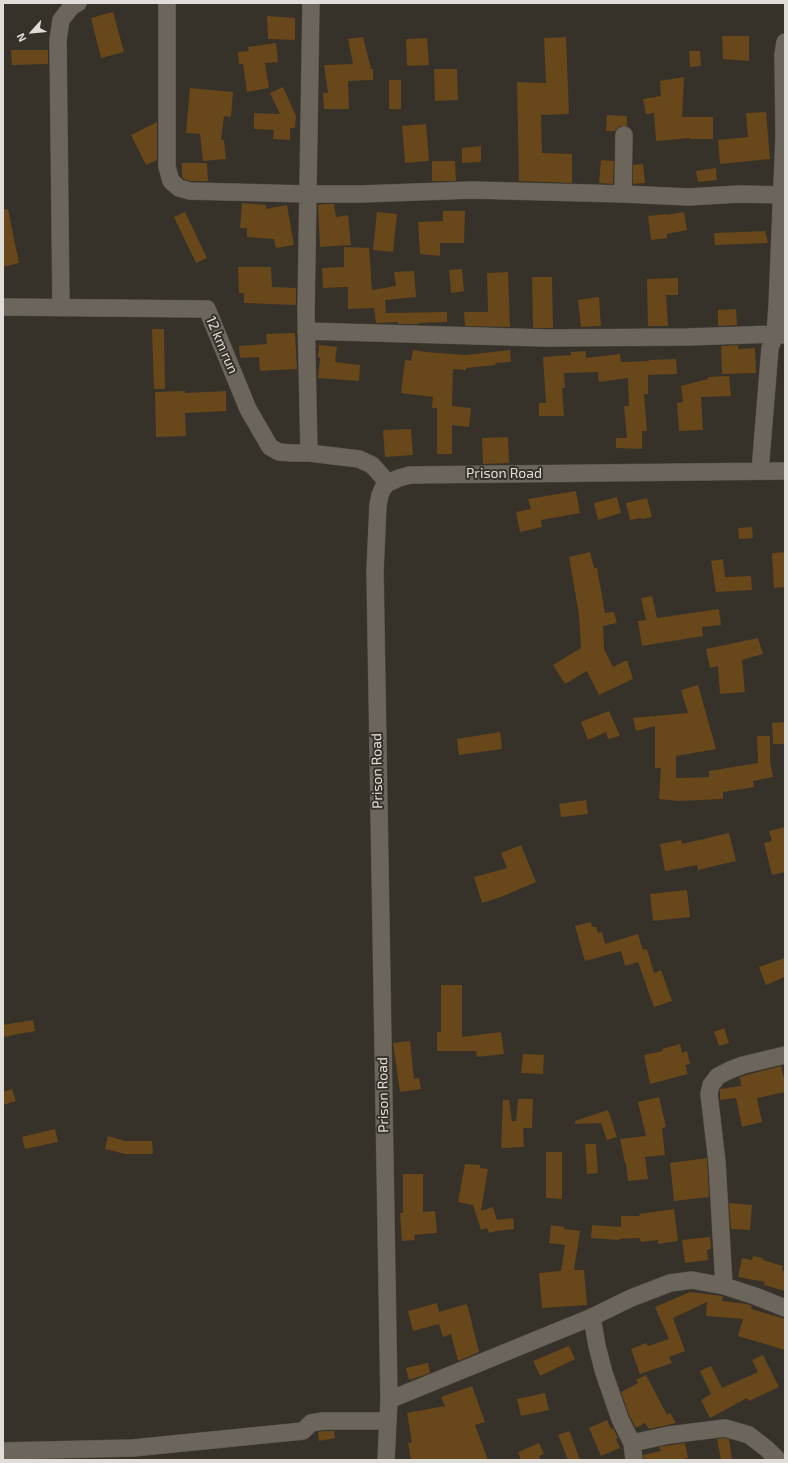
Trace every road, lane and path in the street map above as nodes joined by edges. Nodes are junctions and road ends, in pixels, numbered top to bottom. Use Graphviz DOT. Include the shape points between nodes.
graph roads {
  1 [pos="78,3"];
  2 [pos="167,3"];
  3 [pos="311,3"];
  4 [pos="785,42"];
  5 [pos="624,135"];
  6 [pos="308,194"];
  7 [pos="623,194"];
  8 [pos="783,195"];
  9 [pos="3,307"];
  10 [pos="61,308"];
  11 [pos="306,331"];
  12 [pos="780,335"];
  13 [pos="308,453"];
  14 [pos="760,471"];
  15 [pos="785,471"];
  16 [pos="388,483"];
  17 [pos="785,1055"];
  18 [pos="724,1286"];
  19 [pos="785,1308"];
  20 [pos="592,1317"];
  21 [pos="388,1400"];
  22 [pos="388,1421"];
  23 [pos="632,1443"];
  24 [pos="3,1451"];
  25 [pos="386,1460"];
  26 [pos="634,1460"];
  27 [pos="778,1460"];
  1 -- 10 [label="street" via="72,6 62,20 58,40"];
  2 -- 6 [label="street" via="167,167 171,181 179,188 190,191"];
  3 -- 6 [label="street"];
  4 -- 8 [label="street"];
  5 -- 7 [label="street"];
  6 -- 7 [label="street" via="472,190"];
  6 -- 11 [label="street"];
  7 -- 8 [label="street" via="689,197"];
  8 -- 12 [label="street"];
  9 -- 10 [label="street, 12 km run"];
  10 -- 13 [label="street, 12 km run" via="207,310 248,409 270,447 278,452"];
  11 -- 12 [label="street" via="546,338"];
  11 -- 13 [label="street"];
  12 -- 14 [label="street" via="770,348"];
  13 -- 16 [label="street, 12 km run" via="359,459 372,465"];
  14 -- 15 [label="street, Prison Road"];
  14 -- 16 [label="street, Prison Road" via="410,475"];
  16 -- 21 [label="street, Prison Road" via="383,488 378,505 375,571"];
  17 -- 18 [label="street" via="730,1070 718,1076 710,1085"];
  18 -- 19 [label="street"];
  18 -- 20 [label="street" via="692,1280 670,1283"];
  20 -- 21 [label="street"];
  20 -- 23 [label="street" via="604,1373 620,1419"];
  21 -- 22 [label="street, Prison Road"];
  22 -- 24 [label="street" via="311,1422 303,1431 133,1448"];
  22 -- 25 [label="street, Prison Road"];
  23 -- 26 [label="street"];
  23 -- 27 [label="street" via="669,1435 725,1428 749,1435"];
}
